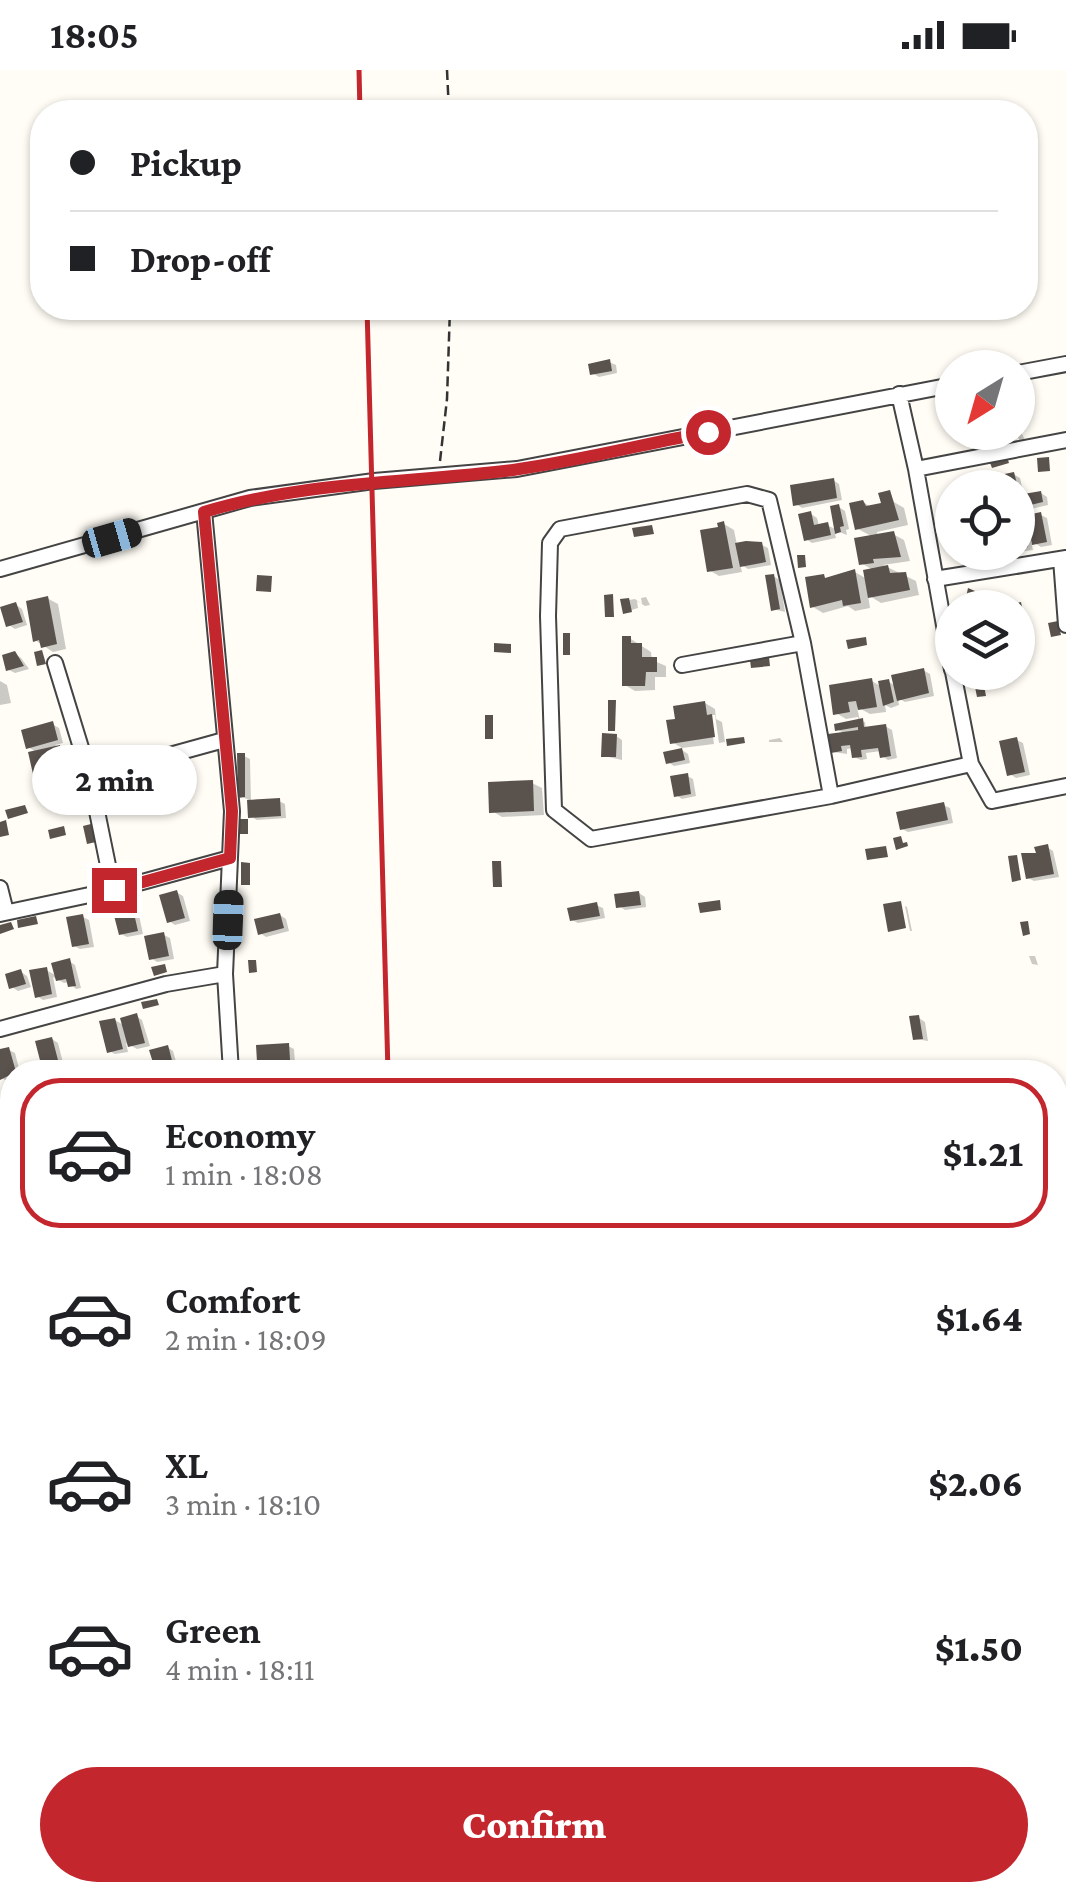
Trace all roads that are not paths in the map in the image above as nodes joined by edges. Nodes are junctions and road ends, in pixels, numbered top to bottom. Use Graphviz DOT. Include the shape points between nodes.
graph roads {
  1 [pos="1066,364"];
  2 [pos="1035,370"];
  3 [pos="935,387"];
  4 [pos="899,394"];
  5 [pos="1066,440"];
  6 [pos="916,470"];
  7 [pos="204,512"];
  8 [pos="1064,559"];
  9 [pos="0,569"];
  10 [pos="935,580"];
  11 [pos="937,590"];
  12 [pos="1066,625"];
  13 [pos="803,643"];
  14 [pos="55,664"];
  15 [pos="682,666"];
  16 [pos="957,690"];
  17 [pos="224,740"];
  18 [pos="971,764"];
  19 [pos="90,778"];
  20 [pos="1066,786"];
  21 [pos="831,796"];
  22 [pos="230,858"];
  23 [pos="0,888"];
  24 [pos="114,890"];
  25 [pos="3,913"];
  26 [pos="226,974"];
  27 [pos="0,1029"];
  28 [pos="231,1060"];
  1 -- 2 [label="street"];
  3 -- 4 [label="street"];
  4 -- 6 [label="street"];
  4 -- 7 [label="street" via="517,469 304,489"];
  5 -- 6 [label="street"];
  6 -- 10 [label="street"];
  7 -- 9 [label="street"];
  7 -- 17 [label="street"];
  8 -- 10 [label="street"];
  8 -- 12 [label="street"];
  10 -- 11 [label="street"];
  13 -- 15 [label="street"];
  13 -- 21 [label="street"];
  13 -- 21 [label="street" via="769,500 747,494 560,529 550,542 548,616 554,810 591,838"];
  14 -- 19 [label="street"];
  16 -- 18 [label="street"];
  17 -- 19 [label="street"];
  17 -- 22 [label="street"];
  18 -- 20 [label="street" via="992,801"];
  18 -- 21 [label="street"];
  19 -- 24 [label="street"];
  22 -- 24 [label="street"];
  22 -- 26 [label="street"];
  23 -- 25 [label="street"];
  24 -- 25 [label="street"];
  26 -- 27 [label="street"];
  26 -- 28 [label="street"];
}
